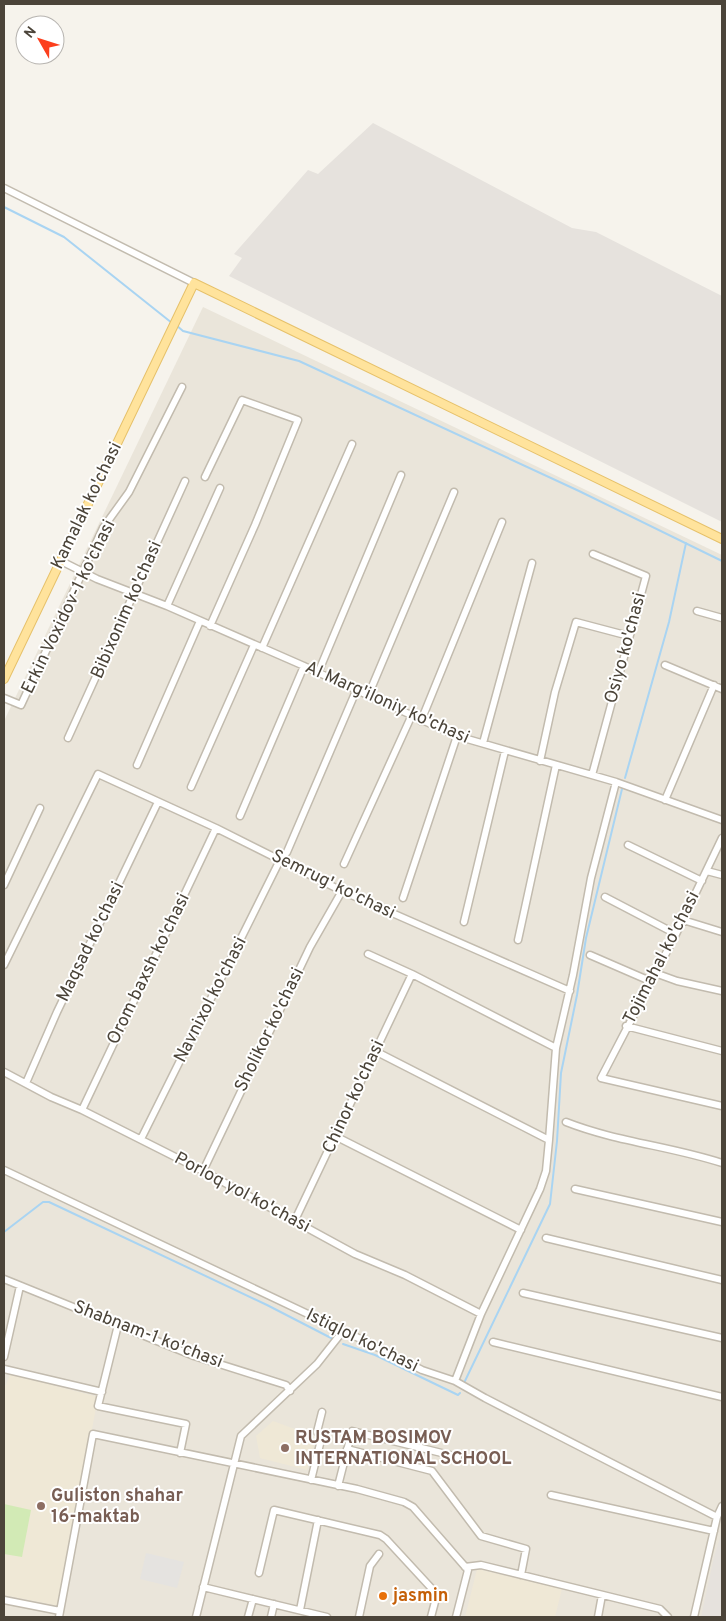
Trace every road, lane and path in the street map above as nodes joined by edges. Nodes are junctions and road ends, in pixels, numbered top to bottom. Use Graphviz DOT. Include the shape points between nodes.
graph roads {
  1 [pos="4,188"];
  2 [pos="194,283"];
  3 [pos="182,387"];
  4 [pos="352,444"];
  5 [pos="401,475"];
  6 [pos="205,477"];
  7 [pos="184,481"];
  8 [pos="220,488"];
  9 [pos="454,492"];
  10 [pos="502,522"];
  11 [pos="722,539"];
  12 [pos="593,554"];
  13 [pos="61,561"];
  14 [pos="532,563"];
  15 [pos="83,572"];
  16 [pos="135,595"];
  17 [pos="167,606"];
  18 [pos="697,611"];
  19 [pos="722,618"];
  20 [pos="200,621"];
  21 [pos="210,626"];
  22 [pos="629,636"];
  23 [pos="254,645"];
  24 [pos="262,648"];
  25 [pos="665,665"];
  26 [pos="304,666"];
  27 [pos="318,673"];
  28 [pos="4,679"];
  29 [pos="714,685"];
  30 [pos="722,689"];
  31 [pos="356,691"];
  32 [pos="368,696"];
  33 [pos="4,698"];
  34 [pos="411,717"];
  35 [pos="421,721"];
  36 [pos="457,736"];
  37 [pos="68,738"];
  38 [pos="483,744"];
  39 [pos="505,750"];
  40 [pos="540,761"];
  41 [pos="556,765"];
  42 [pos="137,766"];
  43 [pos="592,775"];
  44 [pos="616,782"];
  45 [pos="191,787"];
  46 [pos="665,800"];
  47 [pos="158,802"];
  48 [pos="40,808"];
  49 [pos="240,816"];
  50 [pos="722,820"];
  51 [pos="216,828"];
  52 [pos="722,838"];
  53 [pos="628,845"];
  54 [pos="280,860"];
  55 [pos="344,864"];
  56 [pos="706,871"];
  57 [pos="722,874"];
  58 [pos="702,881"];
  59 [pos="4,885"];
  60 [pos="342,891"];
  61 [pos="605,897"];
  62 [pos="403,898"];
  63 [pos="683,920"];
  64 [pos="464,922"];
  65 [pos="722,932"];
  66 [pos="676,934"];
  67 [pos="518,940"];
  68 [pos="368,954"];
  69 [pos="590,955"];
  70 [pos="4,965"];
  71 [pos="654,973"];
  72 [pos="412,974"];
  73 [pos="650,981"];
  74 [pos="570,991"];
  75 [pos="722,991"];
  76 [pos="626,1026"];
  77 [pos="556,1048"];
  78 [pos="722,1051"];
  79 [pos="375,1052"];
  80 [pos="4,1072"];
  81 [pos="26,1083"];
  82 [pos="722,1106"];
  83 [pos="82,1110"];
  84 [pos="566,1122"];
  85 [pos="335,1136"];
  86 [pos="141,1139"];
  87 [pos="549,1140"];
  88 [pos="722,1163"];
  89 [pos="4,1170"];
  90 [pos="203,1172"];
  91 [pos="574,1189"];
  92 [pos="295,1220"];
  93 [pos="722,1222"];
  94 [pos="521,1230"];
  95 [pos="546,1238"];
  96 [pos="4,1279"];
  97 [pos="722,1280"];
  98 [pos="20,1286"];
  99 [pos="522,1293"];
  100 [pos="480,1314"];
  101 [pos="118,1325"];
  102 [pos="343,1332"];
  103 [pos="722,1338"];
  104 [pos="493,1342"];
  105 [pos="4,1357"];
  106 [pos="4,1369"];
  107 [pos="455,1381"];
  108 [pos="290,1391"];
  109 [pos="102,1392"];
  110 [pos="722,1397"];
  111 [pos="322,1412"];
  112 [pos="347,1449"];
  113 [pos="180,1453"];
  114 [pos="458,1457"];
  115 [pos="234,1465"];
  116 [pos="311,1480"];
  117 [pos="338,1486"];
  118 [pos="551,1495"];
  119 [pos="722,1506"];
  120 [pos="717,1517"];
  121 [pos="318,1520"];
  122 [pos="714,1532"];
  123 [pos="379,1554"];
  124 [pos="465,1566"];
  125 [pos="259,1573"];
  126 [pos="521,1575"];
  127 [pos="203,1587"];
  128 [pos="602,1595"];
  129 [pos="253,1599"];
  130 [pos="4,1600"];
  131 [pos="274,1604"];
  132 [pos="300,1610"];
  133 [pos="60,1614"];
  134 [pos="662,1614"];
  135 [pos="196,1617"];
  136 [pos="248,1617"];
  137 [pos="271,1617"];
  138 [pos="327,1617"];
  139 [pos="359,1617"];
  140 [pos="432,1617"];
  141 [pos="456,1617"];
  142 [pos="598,1617"];
  143 [pos="668,1617"];
  144 [pos="694,1617"];
  1 -- 2 [label="street"];
  2 -- 11 [label="main road"];
  2 -- 13 [label="main road, Kamalak ko'chasi"];
  3 -- 15 [label="street, Erkin Voxidov-1 ko'chasi" via="129,492 103,528"];
  4 -- 24 [label="street"];
  5 -- 27 [label="street"];
  6 -- 21 [label="street" via="242,400 298,420"];
  7 -- 16 [label="street, Bibixonim ko'chasi"];
  8 -- 17 [label="street"];
  9 -- 32 [label="street"];
  10 -- 35 [label="street"];
  12 -- 22 [label="street, Osiyo ko'chasi" via="646,576"];
  13 -- 15 [label="street, Al Marg'iloniy ko'chasi"];
  13 -- 28 [label="main road, Kamalak ko'chasi"];
  14 -- 38 [label="street"];
  15 -- 16 [label="street, Al Marg'iloniy ko'chasi"];
  15 -- 33 [label="street, Erkin Voxidov-1 ko'chasi" via="21,705"];
  16 -- 17 [label="street, Al Marg'iloniy ko'chasi"];
  16 -- 37 [label="street, Bibixonim ko'chasi"];
  17 -- 20 [label="street, Al Marg'iloniy ko'chasi"];
  18 -- 19 [label="street"];
  20 -- 21 [label="street, Al Marg'iloniy ko'chasi"];
  20 -- 42 [label="street"];
  21 -- 23 [label="street, Al Marg'iloniy ko'chasi"];
  22 -- 40 [label="street" via="576,622 555,692"];
  22 -- 43 [label="street, Osiyo ko'chasi"];
  23 -- 24 [label="street, Al Marg'iloniy ko'chasi"];
  23 -- 45 [label="street"];
  24 -- 26 [label="street, Al Marg'iloniy ko'chasi"];
  25 -- 29 [label="street"];
  26 -- 27 [label="street, Al Marg'iloniy ko'chasi"];
  26 -- 49 [label="street"];
  27 -- 31 [label="street, Al Marg'iloniy ko'chasi"];
  29 -- 30 [label="street"];
  29 -- 46 [label="street"];
  31 -- 32 [label="street, Al Marg'iloniy ko'chasi"];
  31 -- 54 [label="street, Navnixol ko'chasi" via="321,777 287,852"];
  32 -- 34 [label="street, Al Marg'iloniy ko'chasi"];
  34 -- 35 [label="street, Al Marg'iloniy ko'chasi"];
  34 -- 55 [label="street"];
  35 -- 36 [label="street, Al Marg'iloniy ko'chasi"];
  36 -- 38 [label="street, Al Marg'iloniy ko'chasi"];
  36 -- 62 [label="street"];
  38 -- 39 [label="street, Al Marg'iloniy ko'chasi"];
  39 -- 40 [label="street, Al Marg'iloniy ko'chasi"];
  39 -- 64 [label="street"];
  40 -- 41 [label="street, Al Marg'iloniy ko'chasi"];
  41 -- 43 [label="street, Al Marg'iloniy ko'chasi"];
  41 -- 67 [label="street"];
  43 -- 44 [label="street, Al Marg'iloniy ko'chasi"];
  44 -- 46 [label="street, Al Marg'iloniy ko'chasi"];
  44 -- 74 [label="street" via="591,878"];
  46 -- 50 [label="street, Al Marg'iloniy ko'chasi"];
  47 -- 51 [label="street, Semrug' ko'chasi"];
  47 -- 70 [label="street, Semrug' ko'chasi" via="98,774"];
  47 -- 81 [label="street, Maqsad ko'chasi"];
  48 -- 59 [label="street"];
  51 -- 54 [label="street, Semrug' ko'chasi"];
  51 -- 83 [label="street, Orom baxsh ko'chasi"];
  52 -- 56 [label="street, Tojimahal ko'chasi"];
  53 -- 58 [label="street"];
  54 -- 60 [label="street, Semrug' ko'chasi"];
  54 -- 86 [label="street, Navnixol ko'chasi"];
  56 -- 57 [label="street"];
  56 -- 58 [label="street, Tojimahal ko'chasi"];
  58 -- 63 [label="street, Tojimahal ko'chasi"];
  60 -- 74 [label="street, Semrug' ko'chasi"];
  60 -- 90 [label="street, Sholikor ko'chasi" via="310,947"];
  61 -- 66 [label="street"];
  63 -- 65 [label="street"];
  63 -- 66 [label="street, Tojimahal ko'chasi"];
  66 -- 71 [label="street, Tojimahal ko'chasi"];
  68 -- 72 [label="street"];
  69 -- 73 [label="street"];
  71 -- 73 [label="street, Tojimahal ko'chasi"];
  71 -- 75 [label="street"];
  72 -- 77 [label="street"];
  72 -- 79 [label="street, Chinor ko'chasi"];
  73 -- 76 [label="street, Tojimahal ko'chasi"];
  74 -- 77 [label="street"];
  76 -- 78 [label="street"];
  76 -- 82 [label="street, Tojimahal ko'chasi" via="601,1078"];
  77 -- 87 [label="street"];
  79 -- 85 [label="street, Chinor ko'chasi"];
  79 -- 87 [label="street"];
  80 -- 81 [label="street, Porloq yol ko'chasi"];
  81 -- 83 [label="street, Porloq yol ko'chasi"];
  83 -- 86 [label="street, Porloq yol ko'chasi"];
  84 -- 88 [label="street" via="611,1138 689,1152"];
  85 -- 92 [label="street, Chinor ko'chasi"];
  85 -- 94 [label="street"];
  86 -- 90 [label="street, Porloq yol ko'chasi"];
  87 -- 94 [label="street" via="546,1170"];
  89 -- 102 [label="street, Istiqlol ko'chasi"];
  90 -- 92 [label="street, Porloq yol ko'chasi"];
  91 -- 93 [label="street"];
  92 -- 100 [label="street, Porloq yol ko'chasi" via="355,1254 406,1275"];
  94 -- 100 [label="street"];
  95 -- 97 [label="street"];
  96 -- 98 [label="street, Shabnam-1 ko'chasi"];
  98 -- 101 [label="street, Shabnam-1 ko'chasi"];
  98 -- 105 [label="street"];
  99 -- 103 [label="street"];
  100 -- 107 [label="street"];
  101 -- 108 [label="street, Shabnam-1 ko'chasi" via="194,1356 286,1384"];
  101 -- 109 [label="street"];
  102 -- 107 [label="street, Istiqlol ko'chasi" via="422,1370"];
  102 -- 108 [label="street"];
  104 -- 110 [label="street"];
  106 -- 109 [label="street"];
  107 -- 120 [label="street, Istiqlol ko'chasi"];
  108 -- 115 [label="street" via="241,1436"];
  109 -- 113 [label="street" via="98,1406 186,1424"];
  111 -- 116 [label="street" via="317,1432 322,1436"];
  112 -- 114 [label="street" via="352,1431"];
  112 -- 117 [label="street"];
  112 -- 126 [label="street" via="432,1471 481,1536 526,1549"];
  113 -- 115 [label="street"];
  113 -- 133 [label="street" via="93,1434"];
  115 -- 116 [label="street"];
  115 -- 127 [label="street"];
  116 -- 117 [label="street"];
  117 -- 124 [label="street" via="409,1504"];
  118 -- 122 [label="street"];
  119 -- 120 [label="street"];
  120 -- 122 [label="street"];
  121 -- 125 [label="street" via="274,1510"];
  121 -- 132 [label="street"];
  121 -- 140 [label="street" via="386,1538 434,1591 436,1598"];
  122 -- 144 [label="street"];
  123 -- 139 [label="street" via="370,1566"];
  124 -- 126 [label="street" via="481,1565"];
  124 -- 141 [label="street" via="468,1570"];
  126 -- 128 [label="street"];
  127 -- 129 [label="street"];
  127 -- 135 [label="street"];
  128 -- 134 [label="street" via="660,1609"];
  128 -- 142 [label="street"];
  129 -- 131 [label="street"];
  129 -- 136 [label="street"];
  130 -- 133 [label="street"];
  131 -- 132 [label="street"];
  131 -- 137 [label="street"];
  132 -- 138 [label="street"];
  134 -- 143 [label="street"];
}
